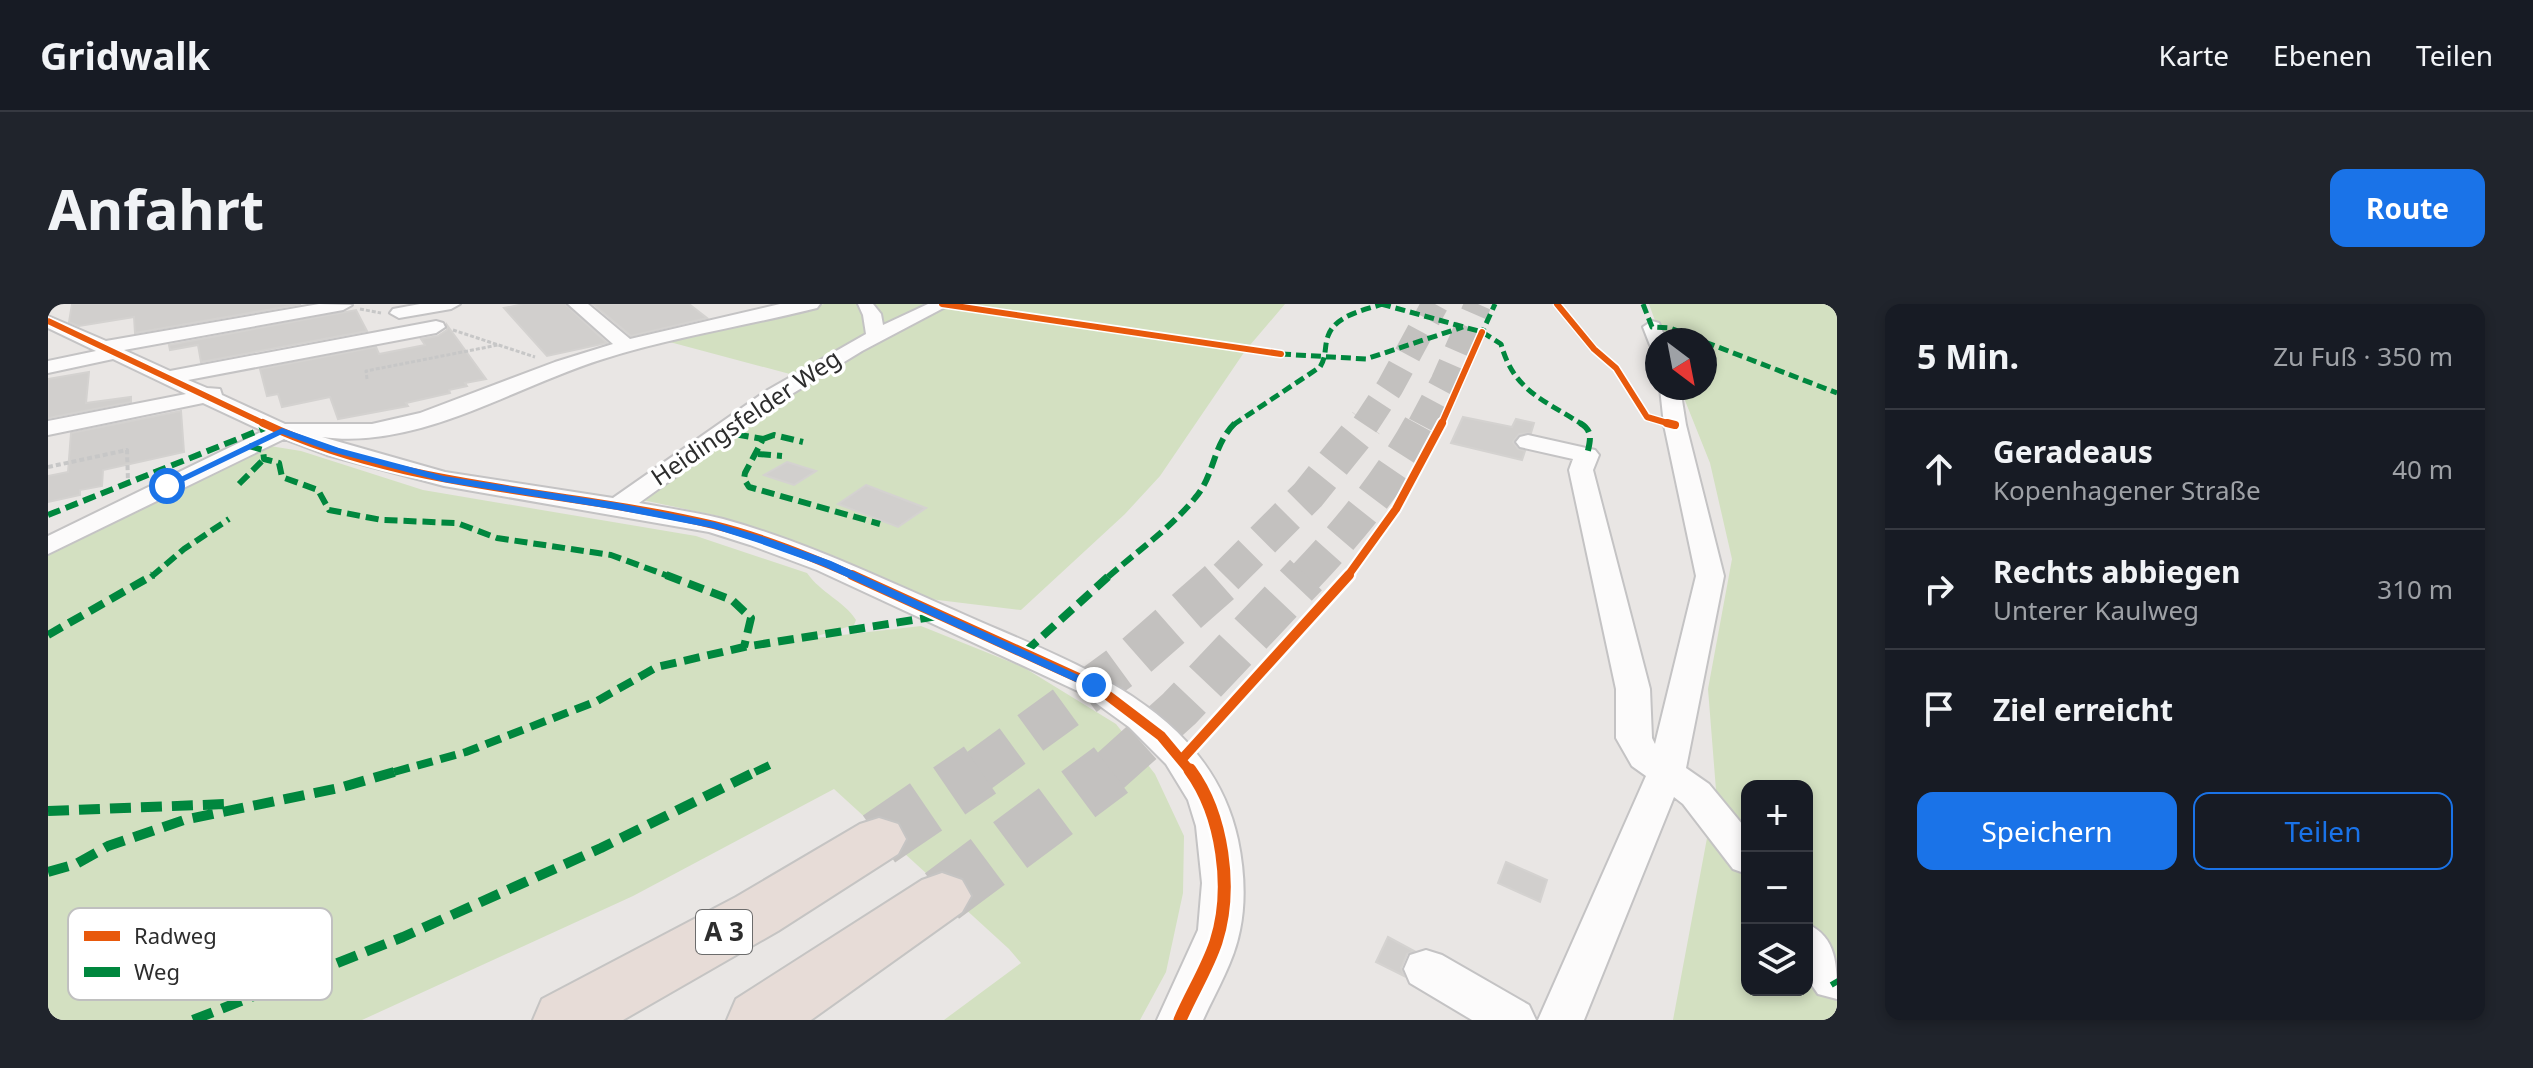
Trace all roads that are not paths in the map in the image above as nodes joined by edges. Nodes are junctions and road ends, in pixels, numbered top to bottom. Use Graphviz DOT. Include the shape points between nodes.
graph roads {
  1 [pos="210,304"];
  2 [pos="451,304"];
  3 [pos="577,304"];
  4 [pos="712,304"];
  5 [pos="811,304"];
  6 [pos="942,304"];
  7 [pos="343,305"];
  8 [pos="865,306"];
  9 [pos="388,315"];
  10 [pos="732,318"];
  11 [pos="48,321"];
  12 [pos="436,327"];
  13 [pos="214,328"];
  14 [pos="313,330"];
  15 [pos="70,332"];
  16 [pos="875,334"];
  17 [pos="48,337"];
  18 [pos="627,346"];
  19 [pos="111,350"];
  20 [pos="48,367"];
  21 [pos="167,379"];
  22 [pos="204,396"];
  23 [pos="1672,400"];
  24 [pos="48,428"];
  25 [pos="282,431"];
  26 [pos="1528,442"];
  27 [pos="618,507"];
  28 [pos="48,546"];
  29 [pos="1667,771"];
  30 [pos="879,839"];
  31 [pos="1742,852"];
  32 [pos="942,896"];
  33 [pos="1813,950"];
  34 [pos="1426,969"];
  35 [pos="1834,980"];
  36 [pos="565,1020"];
  37 [pos="759,1020"];
  38 [pos="1180,1020"];
  39 [pos="1513,1020"];
  40 [pos="1561,1020"];
  1 -- 13 [label="street"];
  2 -- 9 [label="street"];
  3 -- 18 [label="street"];
  4 -- 10 [label="street"];
  5 -- 10 [label="street"];
  6 -- 16 [label="street, Heidingsfelder Weg"];
  7 -- 14 [label="street"];
  8 -- 16 [label="street"];
  10 -- 18 [label="street"];
  11 -- 15 [label="street"];
  12 -- 14 [label="street"];
  13 -- 14 [label="street"];
  13 -- 19 [label="street"];
  14 -- 21 [label="street"];
  15 -- 17 [label="street"];
  15 -- 19 [label="street"];
  16 -- 27 [label="street, Heidingsfelder Weg" via="717,431"];
  18 -- 25 [label="street" via="397,426 353,433 300,426"];
  19 -- 20 [label="street"];
  19 -- 21 [label="street"];
  21 -- 22 [label="street"];
  21 -- 22 [label="street" via="216,375 232,382"];
  22 -- 24 [label="street"];
  22 -- 25 [label="street"];
  23 -- 29 [label="street" via="1710,576"];
  25 -- 27 [label="street" via="444,479"];
  25 -- 28 [label="street"];
  26 -- 29 [label="street" via="1587,455 1581,470 1633,689 1634,738 1645,757"];
  27 -- 38 [label="street" via="714,525 827,564 1073,674 1163,736 1194,771 1205,796 1223,876 1219,930"];
  29 -- 31 [label="street" via="1696,794"];
  29 -- 40 [label="street"];
  30 -- 36 [label="highway, A 3" via="757,914"];
  32 -- 37 [label="highway"];
  33 -- 35 [label="street"];
  34 -- 39 [label="street"];
}
